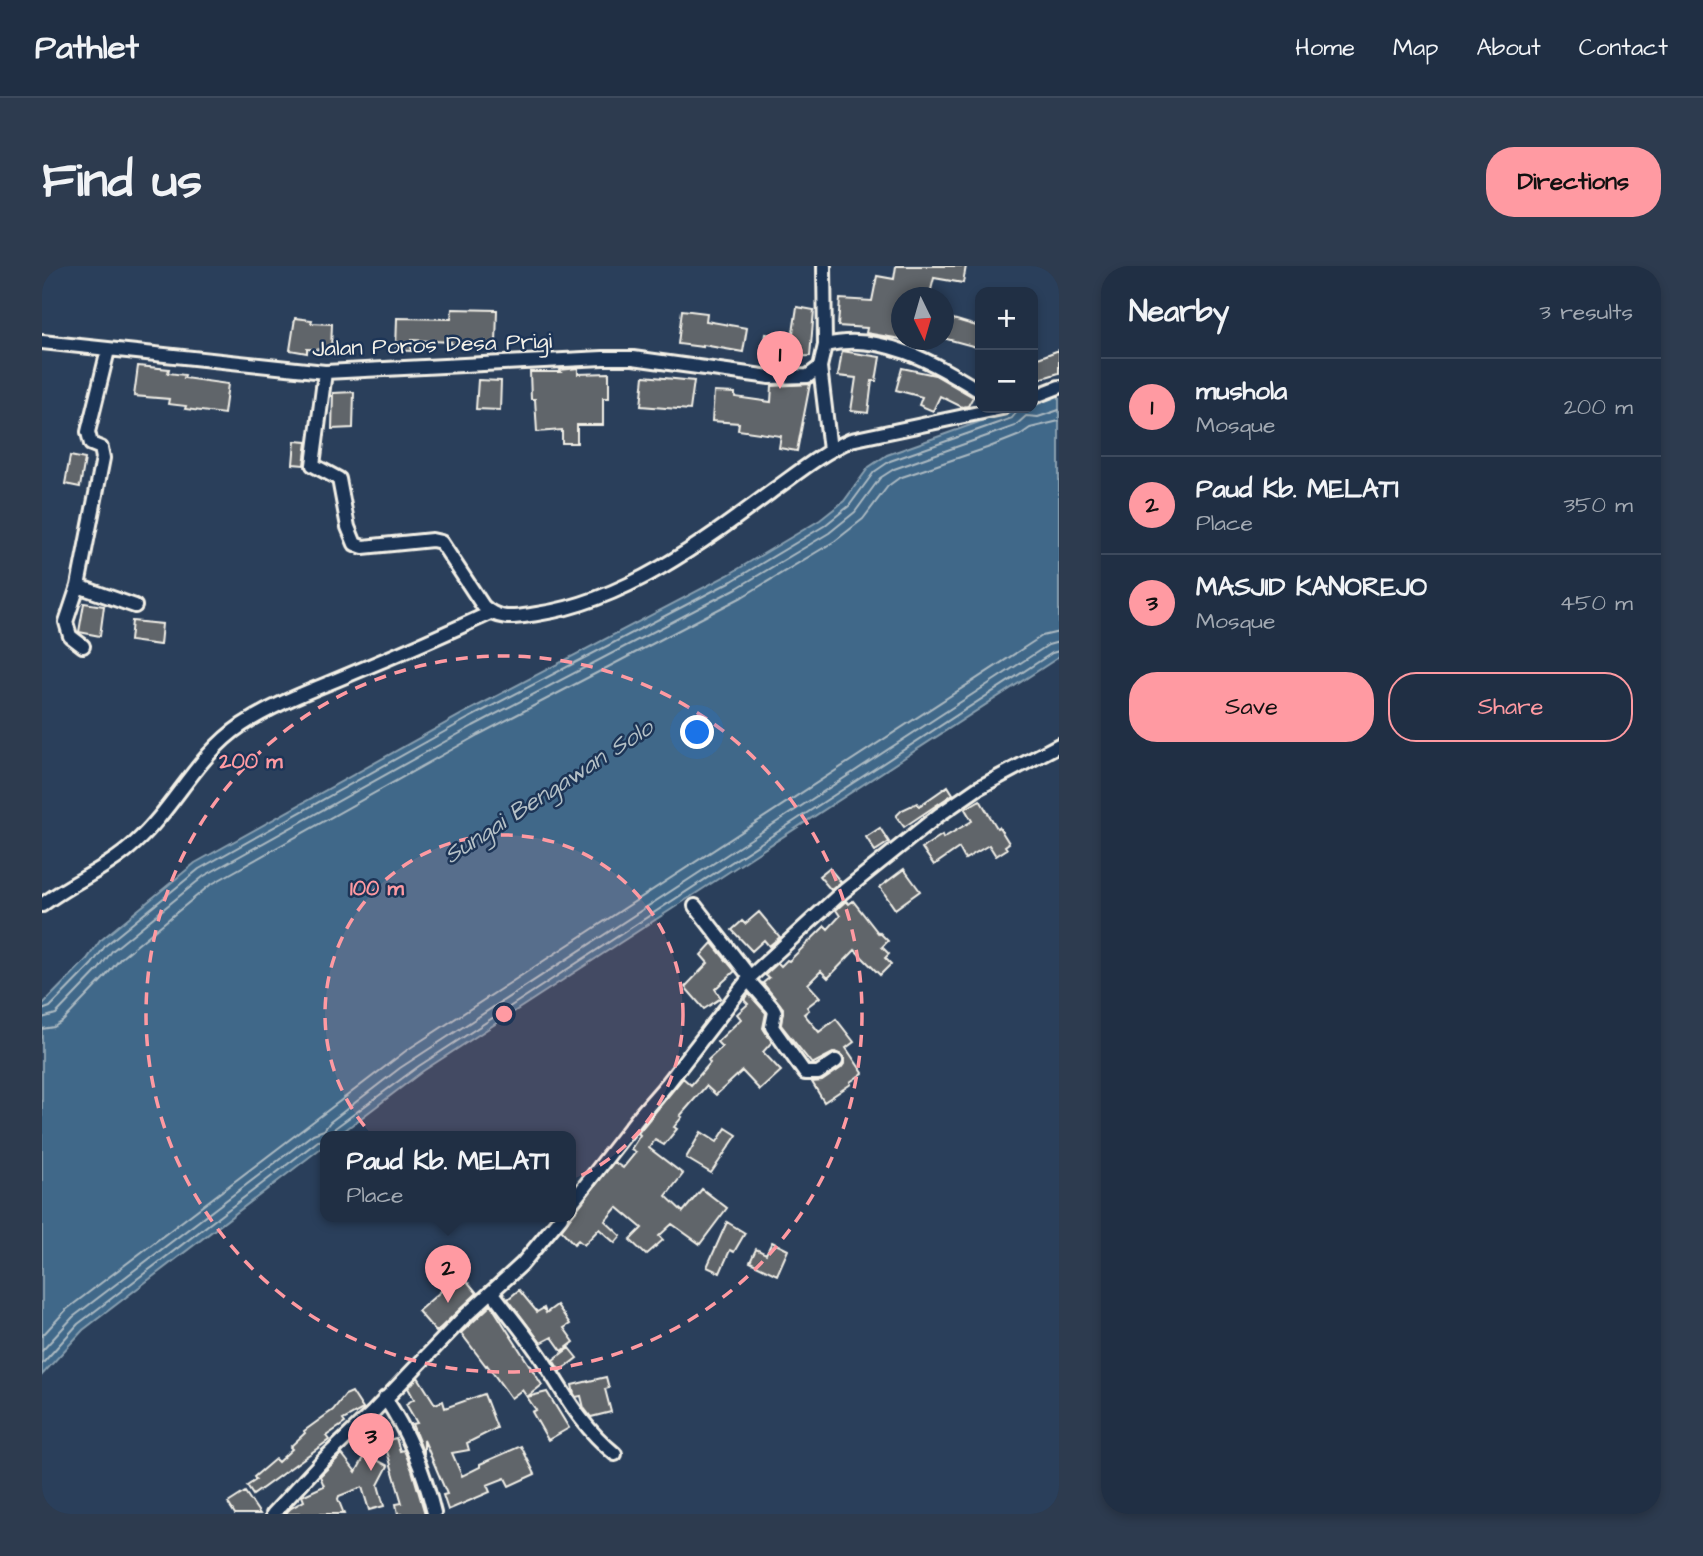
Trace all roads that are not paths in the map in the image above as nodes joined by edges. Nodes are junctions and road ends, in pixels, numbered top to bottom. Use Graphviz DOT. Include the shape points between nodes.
graph roads {
  1 [pos="824,266"];
  2 [pos="42,342"];
  3 [pos="825,345"];
  4 [pos="108,350"];
  5 [pos="820,367"];
  6 [pos="325,372"];
  7 [pos="1059,387"];
  8 [pos="975,388"];
  9 [pos="1038,395"];
  10 [pos="978,413"];
  11 [pos="830,450"];
  12 [pos="78,586"];
  13 [pos="135,606"];
  14 [pos="490,613"];
  15 [pos="83,646"];
  16 [pos="1059,745"];
  17 [pos="42,905"];
  18 [pos="695,906"];
  19 [pos="749,978"];
  20 [pos="836,1061"];
  21 [pos="576,1197"];
  22 [pos="557,1222"];
  23 [pos="493,1293"];
  24 [pos="385,1398"];
  25 [pos="615,1454"];
  26 [pos="433,1513"];
  27 [pos="273,1514"];
  1 -- 3 [label="street"];
  2 -- 4 [label="street, Jalan Poros Desa Prigi"];
  3 -- 5 [label="street"];
  3 -- 8 [label="street" via="855,341 907,352"];
  4 -- 6 [label="street, Jalan Poros Desa Prigi"];
  4 -- 12 [label="street" via="88,432 103,458"];
  5 -- 6 [label="street, Jalan Poros Desa Prigi" via="808,376 770,377 603,358"];
  5 -- 11 [label="street"];
  6 -- 14 [label="street" via="313,465 339,479 352,541 363,547 441,542"];
  7 -- 9 [label="street"];
  10 -- 11 [label="street" via="870,435"];
  11 -- 14 [label="street" via="632,583 554,612 513,618"];
  12 -- 13 [label="street"];
  12 -- 15 [label="street" via="66,622 70,636"];
  14 -- 17 [label="street" via="278,704 242,726 196,768 135,843 107,866"];
  16 -- 19 [label="street" via="978,788 939,815 839,895"];
  18 -- 19 [label="street"];
  19 -- 20 [label="street" via="773,1008 772,1027 805,1073 818,1073"];
  19 -- 21 [label="street"];
  22 -- 23 [label="street"];
  23 -- 24 [label="street"];
  23 -- 25 [label="street" via="541,1357 577,1416"];
  24 -- 26 [label="street" via="414,1449"];
  24 -- 27 [label="street"];
}
